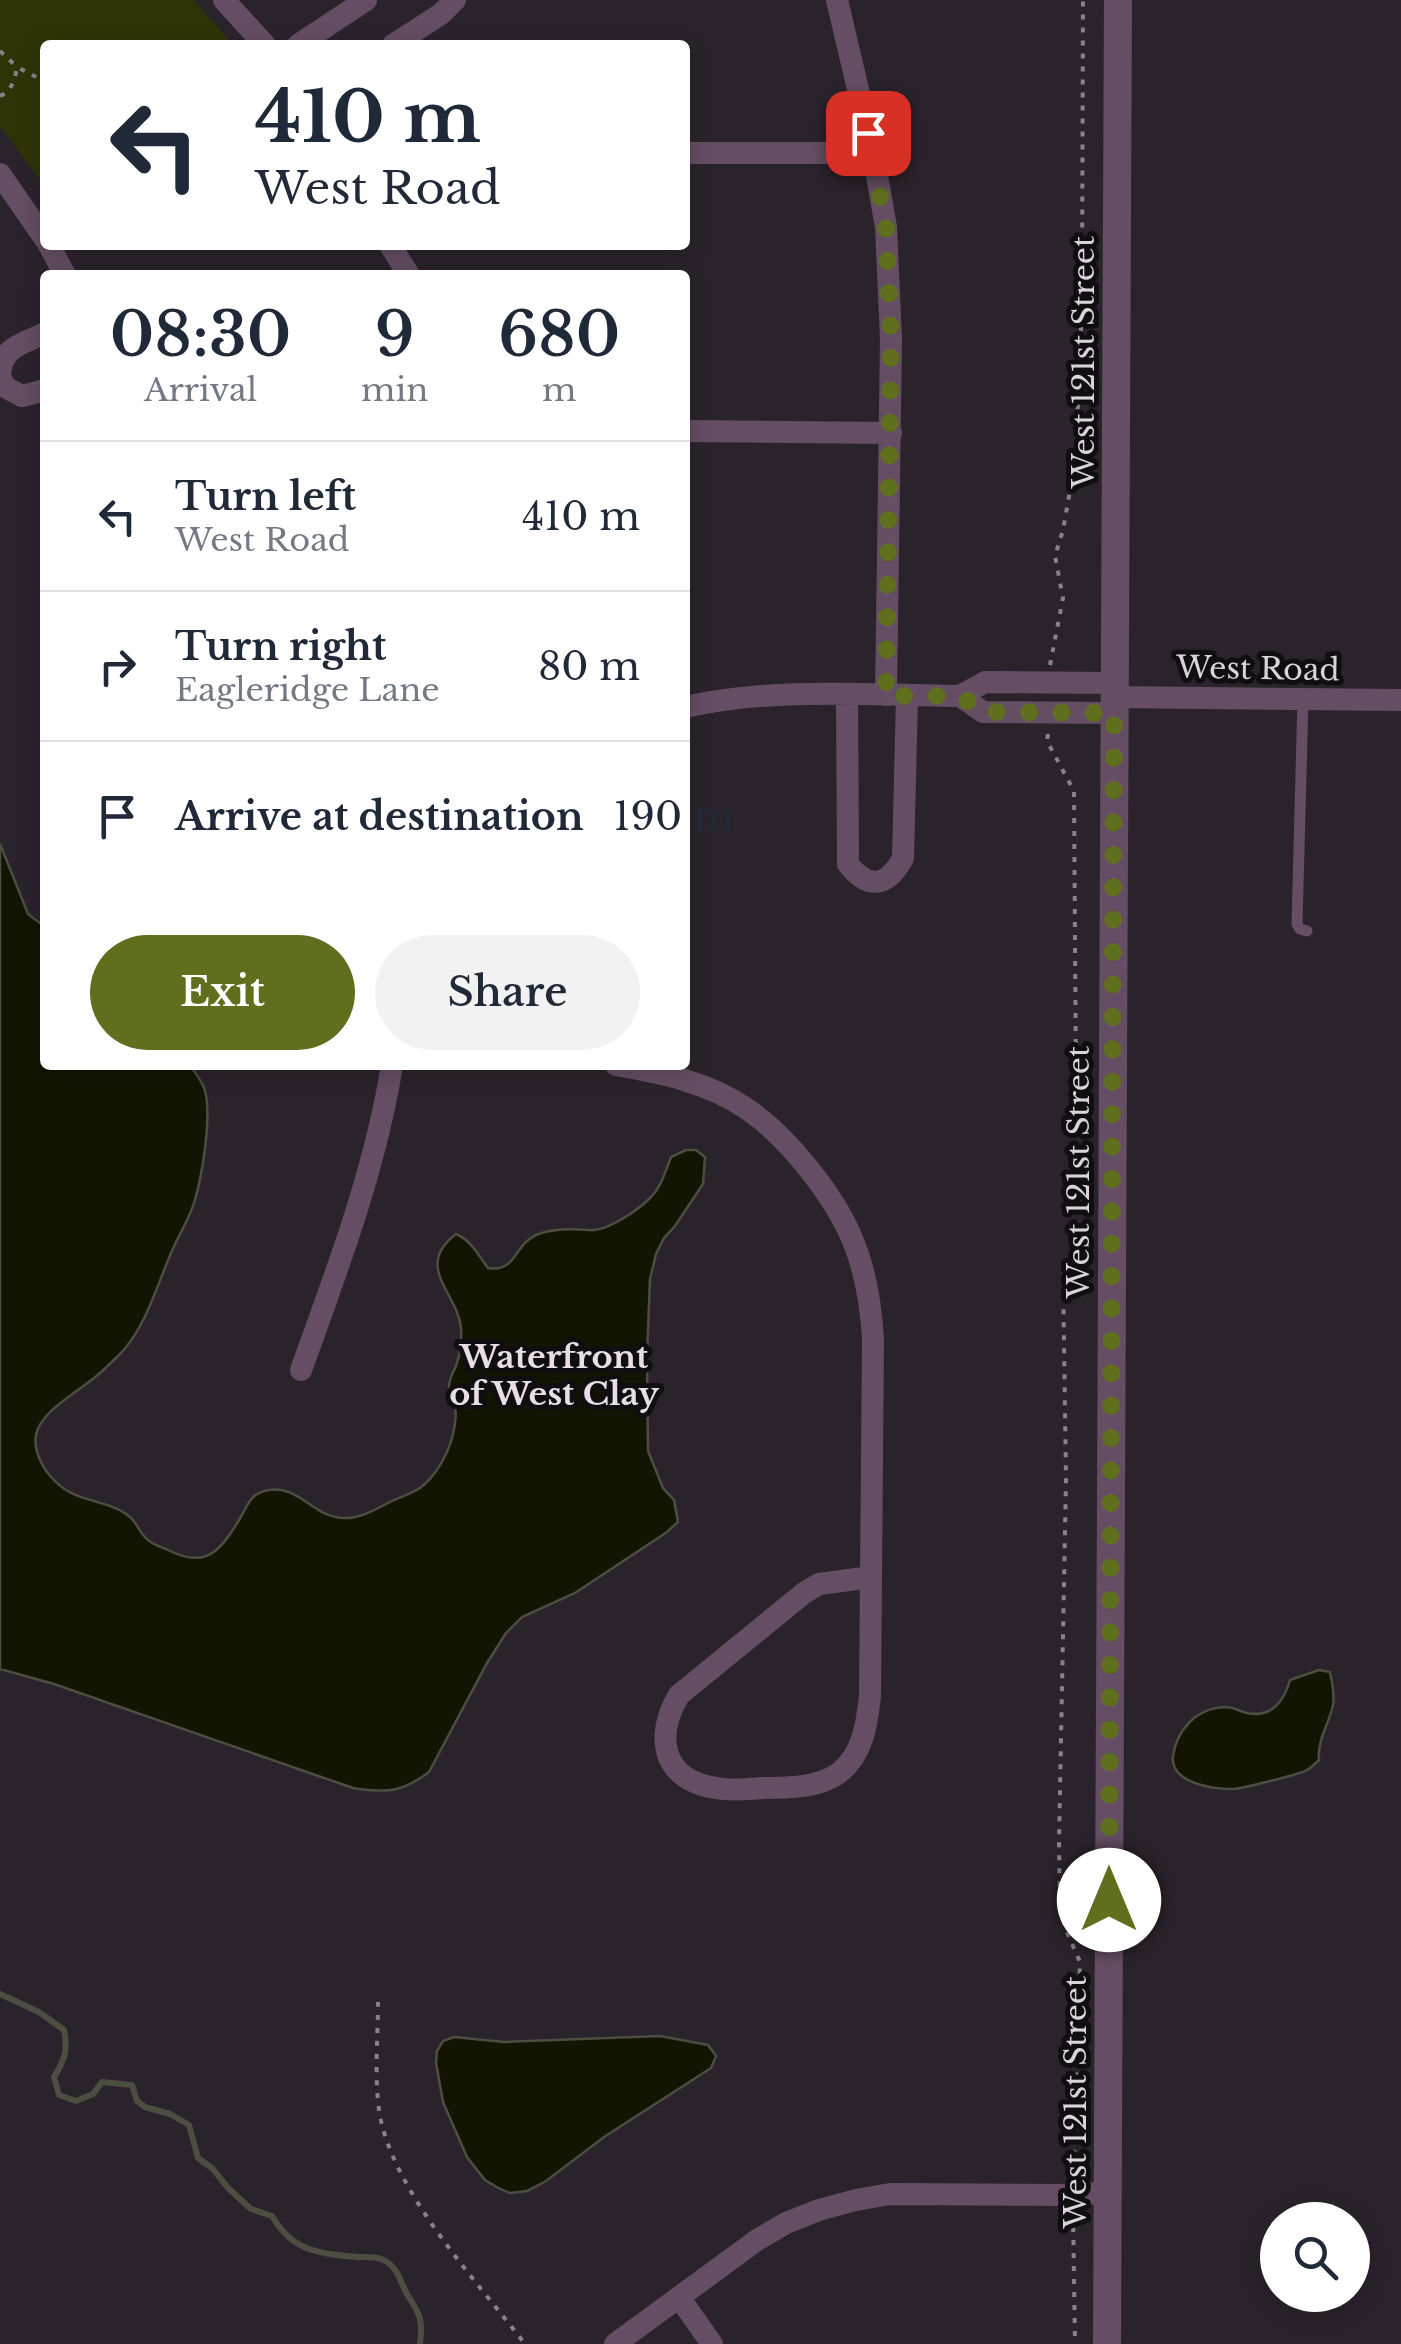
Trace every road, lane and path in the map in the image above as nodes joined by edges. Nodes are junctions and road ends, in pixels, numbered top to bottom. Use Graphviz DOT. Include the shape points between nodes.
graph roads {
  1 [pos="224,0"];
  2 [pos="366,0"];
  3 [pos="455,0"];
  4 [pos="837,0"];
  5 [pos="1083,0"];
  6 [pos="1118,0"];
  7 [pos="260,40"];
  8 [pos="306,40"];
  9 [pos="401,40"];
  10 [pos="0,51"];
  11 [pos="17,67"];
  12 [pos="40,80"];
  13 [pos="0,96"];
  14 [pos="690,153"];
  15 [pos="873,153"];
  16 [pos="0,174"];
  17 [pos="40,230"];
  18 [pos="40,335"];
  19 [pos="0,374"];
  20 [pos="40,392"];
  21 [pos="690,431"];
  22 [pos="890,433"];
  23 [pos="1050,682"];
  24 [pos="848,695"];
  25 [pos="896,696"];
  26 [pos="960,696"];
  27 [pos="1115,698"];
  28 [pos="1303,699"];
  29 [pos="1401,700"];
  30 [pos="690,706"];
  31 [pos="1050,713"];
  32 [pos="1307,931"];
  33 [pos="391,1070"];
  34 [pos="644,1070"];
  35 [pos="301,1370"];
  36 [pos="871,1577"];
  37 [pos="378,2002"];
  38 [pos="1077,2034"];
  39 [pos="1108,2192"];
  40 [pos="679,2297"];
  41 [pos="526,2344"];
  42 [pos="614,2344"];
  43 [pos="712,2344"];
  44 [pos="1108,2344"];
  1 -- 7 [label="street"];
  2 -- 8 [label="street"];
  3 -- 9 [label="street"];
  4 -- 15 [label="street"];
  5 -- 23 [label="path" via="1079,389 1074,468 1055,556 1063,598"];
  6 -- 27 [label="street, West 121st Street"];
  10 -- 11 [label="path"];
  11 -- 12 [label="path"];
  11 -- 13 [label="path"];
  14 -- 15 [label="street"];
  15 -- 22 [label="street" via="886,227"];
  16 -- 17 [label="street"];
  18 -- 19 [label="street" via="8,351"];
  19 -- 20 [label="street" via="5,387 22,396"];
  21 -- 22 [label="street"];
  22 -- 25 [label="street"];
  23 -- 26 [label="street, West Road" via="985,682"];
  23 -- 27 [label="street, West Road"];
  24 -- 25 [label="street, West Road"];
  24 -- 25 [label="street" via="848,864 869,882 884,880 903,858"];
  24 -- 30 [label="street, West Road" via="764,694"];
  25 -- 26 [label="street, West Road"];
  26 -- 31 [label="street, West Road" via="984,712"];
  27 -- 28 [label="street, West Road"];
  27 -- 31 [label="street, West Road"];
  27 -- 39 [label="street, West 121st Street"];
  28 -- 29 [label="street, West Road"];
  28 -- 32 [label="lane" via="1296,924"];
  31 -- 38 [label="path" via="1047,741 1074,791 1077,1239 1063,1273 1059,1844 1060,1906 1080,1962"];
  33 -- 35 [label="street" via="366,1182"];
  34 -- 36 [label="street" via="747,1109 814,1178 853,1240 873,1340"];
  36 -- 36 [label="street" via="867,1726 857,1752 838,1773 815,1784 718,1789 674,1767 664,1734 680,1696 819,1584"];
  37 -- 41 [label="path" via="380,2122 395,2164"];
  39 -- 40 [label="street" via="856,2200 786,2222"];
  39 -- 44 [label="street, West 121st Street"];
  40 -- 42 [label="street"];
  40 -- 43 [label="street"];
}
